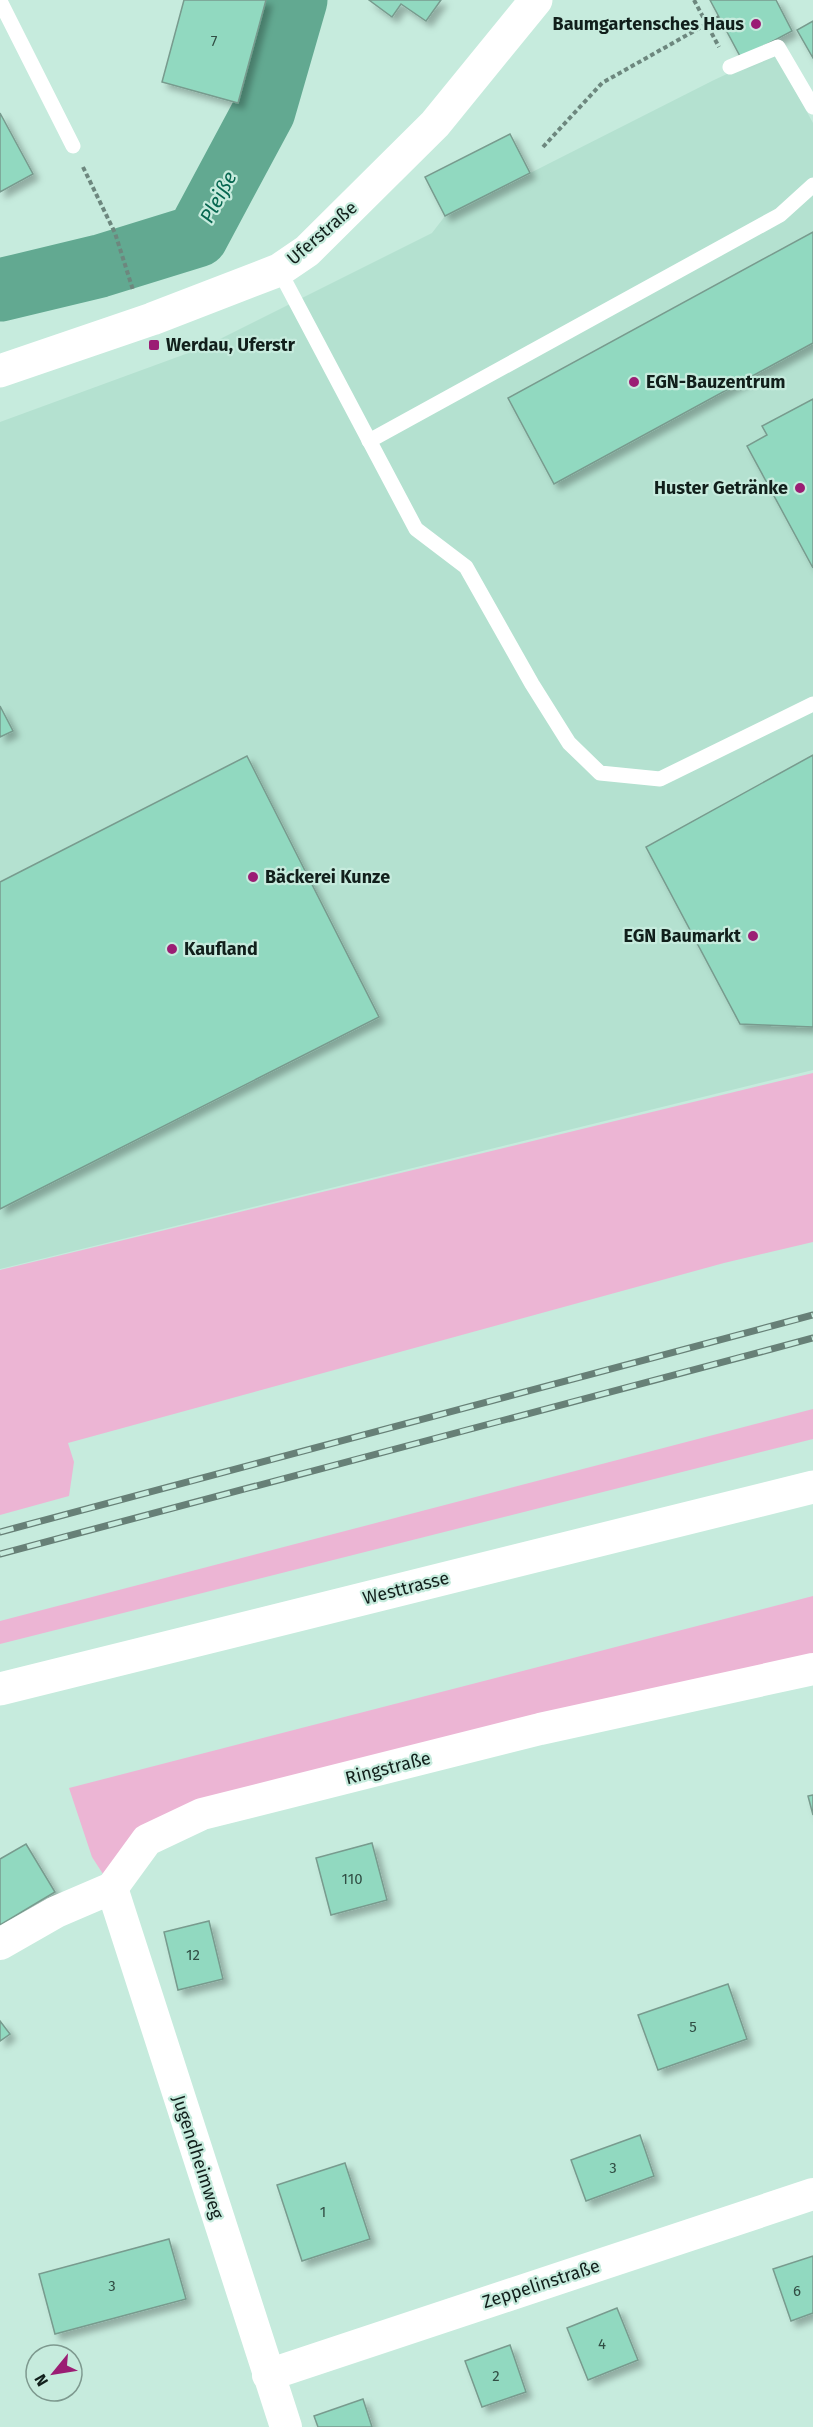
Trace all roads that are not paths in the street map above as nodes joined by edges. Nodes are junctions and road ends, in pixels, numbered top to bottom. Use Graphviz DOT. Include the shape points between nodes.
graph roads {
  1 [pos="0,0"];
  2 [pos="536,0"];
  3 [pos="730,67"];
  4 [pos="813,107"];
  5 [pos="73,146"];
  6 [pos="813,185"];
  7 [pos="279,270"];
  8 [pos="0,371"];
  9 [pos="369,441"];
  10 [pos="813,704"];
  11 [pos="813,1487"];
  12 [pos="813,1669"];
  13 [pos="0,1689"];
  14 [pos="112,1888"];
  15 [pos="0,1944"];
  16 [pos="813,2194"];
  17 [pos="268,2374"];
  18 [pos="286,2427"];
  1 -- 5 [label="lane"];
  2 -- 7 [label="main road, Uferstraße" via="435,124 315,243"];
  3 -- 4 [label="lane" via="778,47"];
  6 -- 9 [label="lane" via="780,215"];
  7 -- 8 [label="main road, Uferstraße"];
  7 -- 9 [label="lane"];
  9 -- 10 [label="lane" via="416,529 466,567 569,743 600,773 660,779"];
  11 -- 13 [label="main road, Westtrasse"];
  12 -- 14 [label="street, Ringstraße" via="540,1729 202,1814 147,1840"];
  14 -- 15 [label="street" via="56,1912"];
  14 -- 17 [label="street, Jugendheimweg"];
  16 -- 17 [label="street, Zeppelinstraße"];
  17 -- 18 [label="street, Jugendheimweg"];
}
